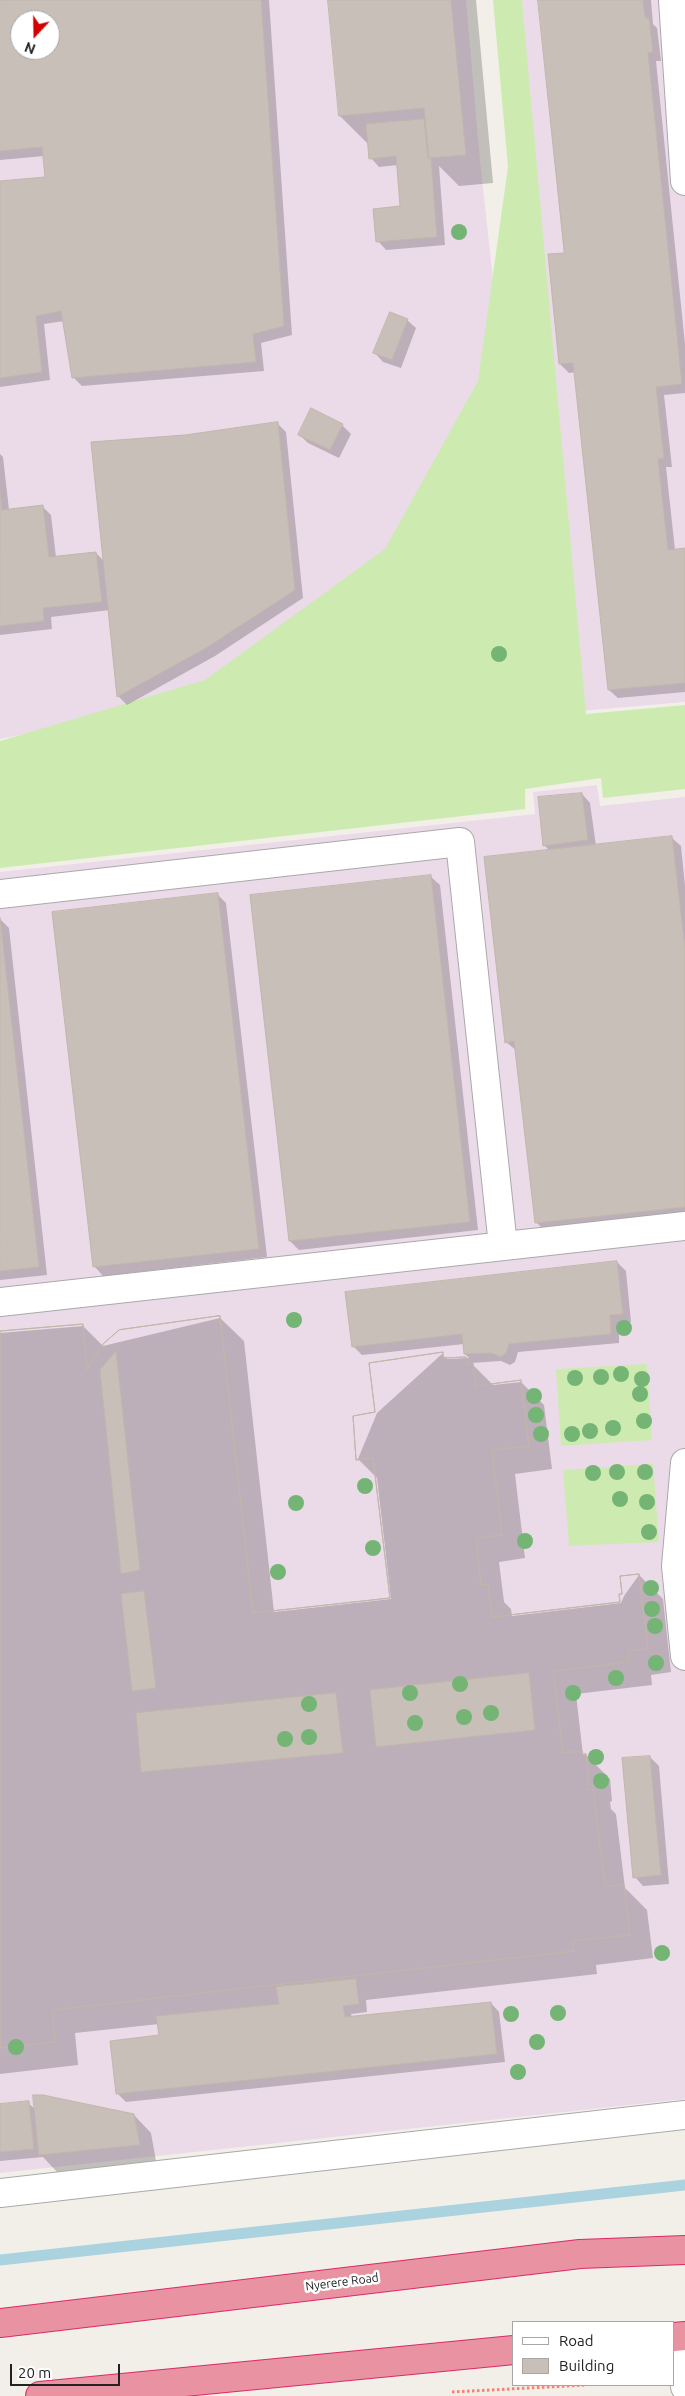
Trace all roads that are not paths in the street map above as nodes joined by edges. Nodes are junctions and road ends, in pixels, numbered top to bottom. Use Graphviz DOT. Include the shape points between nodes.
graph roads {
  1 [pos="673,0"];
  2 [pos="685,181"];
  3 [pos="0,894"];
  4 [pos="685,1226"];
  5 [pos="503,1246"];
  6 [pos="0,1302"];
  7 [pos="685,1463"];
  8 [pos="681,1565"];
  9 [pos="685,1656"];
  10 [pos="685,2114"];
  11 [pos="0,2193"];
  12 [pos="685,2250"];
  13 [pos="0,2323"];
  14 [pos="681,2337"];
  15 [pos="512,2350"];
  16 [pos="685,2387"];
  17 [pos="40,2396"];
  1 -- 2 [label="street"];
  3 -- 5 [label="street" via="460,842"];
  4 -- 5 [label="street"];
  5 -- 6 [label="street"];
  7 -- 8 [label="street"];
  8 -- 9 [label="street"];
  10 -- 11 [label="street"];
  12 -- 13 [label="highway, Nyerere Road" via="580,2254"];
  14 -- 16 [label="street"];
  15 -- 17 [label="highway"];
}
